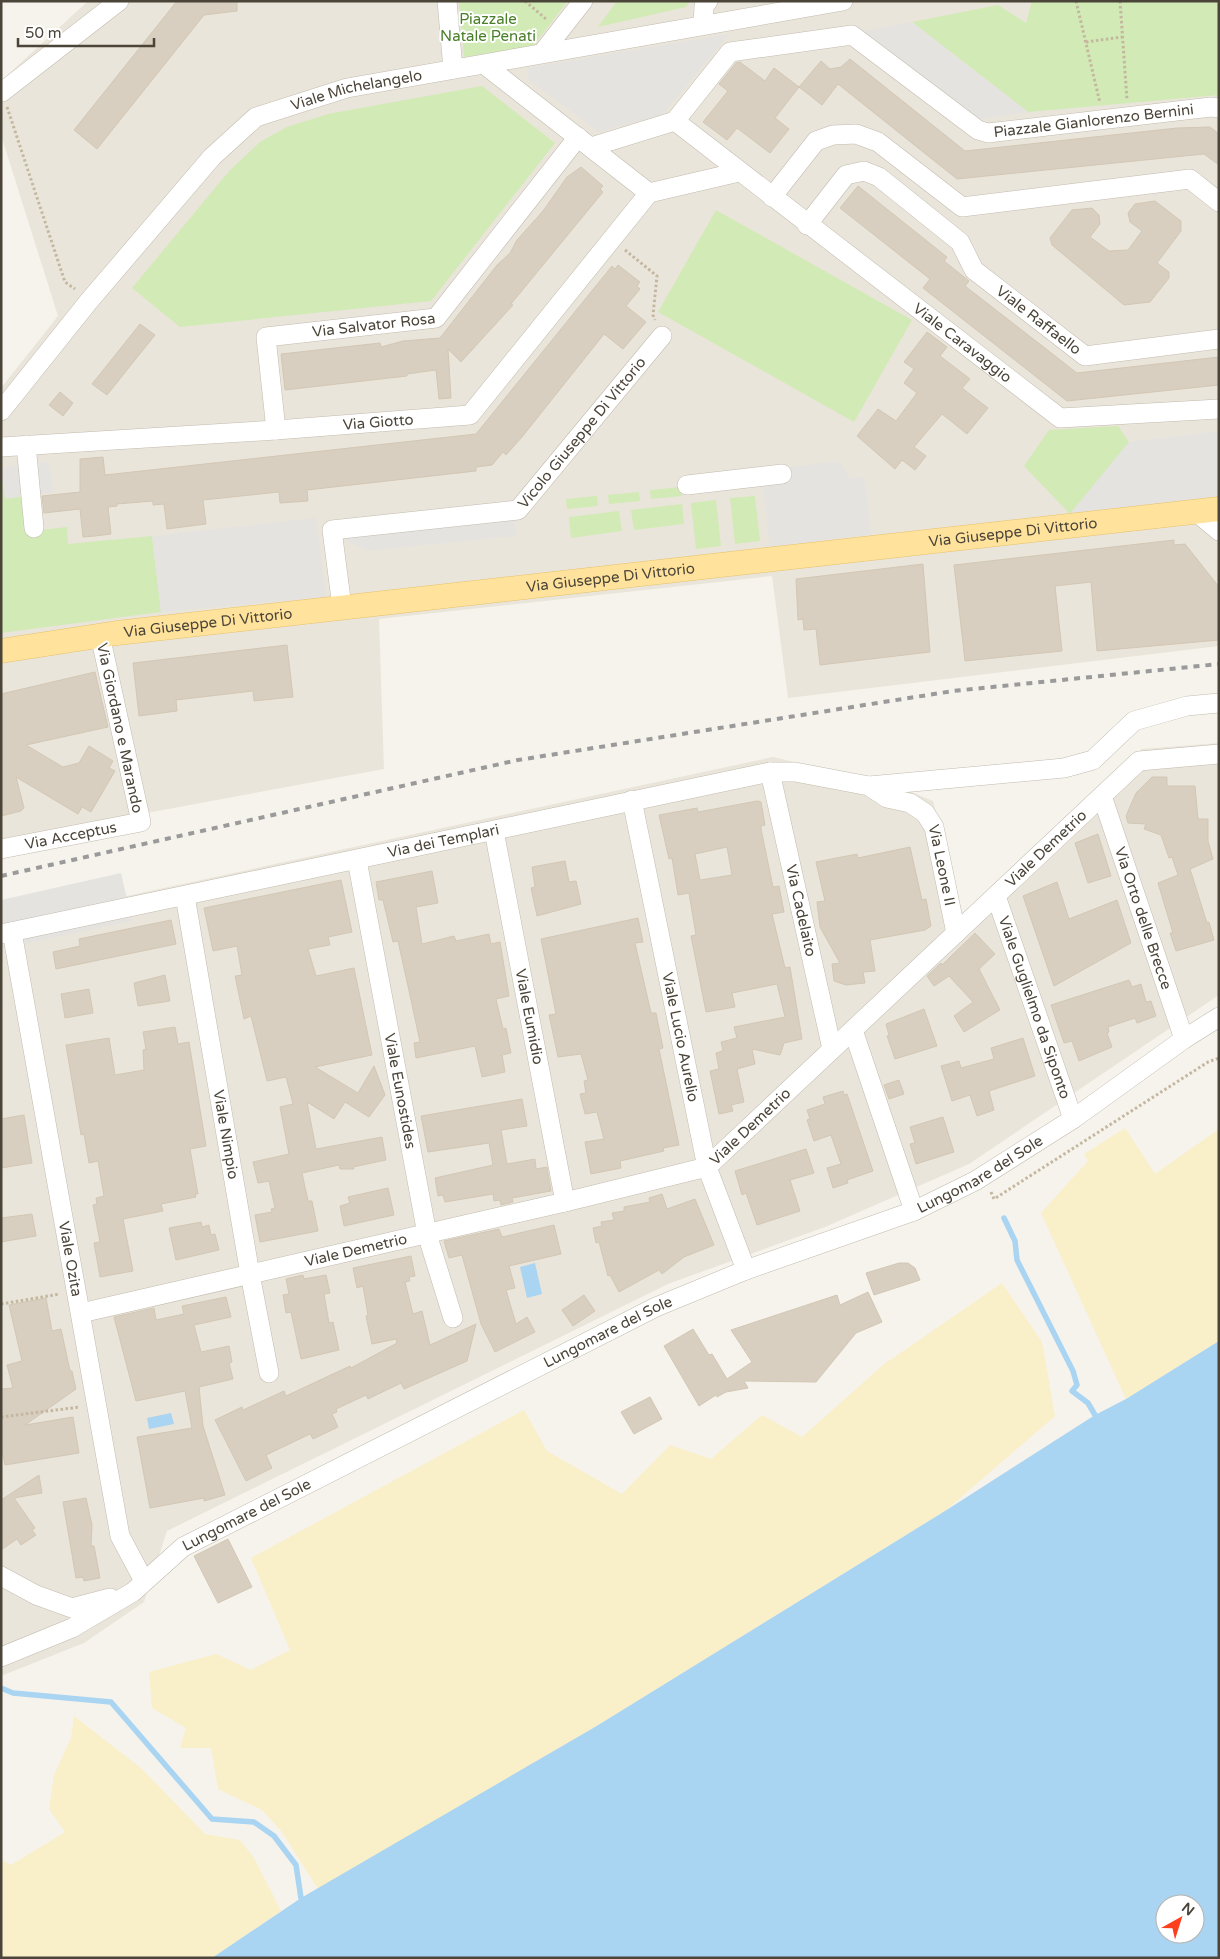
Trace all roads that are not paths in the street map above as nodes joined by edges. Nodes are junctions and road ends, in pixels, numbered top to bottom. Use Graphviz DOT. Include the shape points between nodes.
graph roads {
  1 [pos="119,1"];
  2 [pos="447,1"];
  3 [pos="583,1"];
  4 [pos="708,1"];
  5 [pos="842,1"];
  6 [pos="703,25"];
  7 [pos="543,52"];
  8 [pos="485,65"];
  9 [pos="454,69"];
  10 [pos="2,91"];
  11 [pos="1219,108"];
  12 [pos="675,121"];
  13 [pos="585,142"];
  14 [pos="739,172"];
  15 [pos="649,193"];
  16 [pos="772,197"];
  17 [pos="1219,202"];
  18 [pos="962,207"];
  19 [pos="807,225"];
  20 [pos="944,229"];
  21 [pos="662,336"];
  22 [pos="1219,339"];
  23 [pos="1219,409"];
  24 [pos="1,411"];
  25 [pos="276,430"];
  26 [pos="26,445"];
  27 [pos="1,447"];
  28 [pos="782,474"];
  29 [pos="687,485"];
  30 [pos="1219,509"];
  31 [pos="1195,511"];
  32 [pos="34,528"];
  33 [pos="1219,531"];
  34 [pos="342,607"];
  35 [pos="100,635"];
  36 [pos="1,651"];
  37 [pos="1219,703"];
  38 [pos="1219,754"];
  39 [pos="770,772"];
  40 [pos="869,786"];
  41 [pos="1102,796"];
  42 [pos="632,800"];
  43 [pos="141,822"];
  44 [pos="494,831"];
  45 [pos="1,849"];
  46 [pos="357,860"];
  47 [pos="185,896"];
  48 [pos="996,896"];
  49 [pos="7,933"];
  50 [pos="956,933"];
  51 [pos="1219,1017"];
  52 [pos="853,1030"];
  53 [pos="1184,1039"];
  54 [pos="832,1050"];
  55 [pos="1073,1119"];
  56 [pos="707,1167"];
  57 [pos="565,1202"];
  58 [pos="914,1211"];
  59 [pos="427,1234"];
  60 [pos="746,1270"];
  61 [pos="250,1274"];
  62 [pos="81,1313"];
  63 [pos="453,1318"];
  64 [pos="269,1373"];
  65 [pos="1,1576"];
  66 [pos="139,1586"];
  67 [pos="1,1657"];
  1 -- 10 [label="street"];
  2 -- 9 [label="street"];
  3 -- 7 [label="street"];
  4 -- 6 [label="street" via="704,6"];
  5 -- 6 [label="street, Viale Michelangelo"];
  6 -- 7 [label="street, Viale Michelangelo"];
  7 -- 8 [label="street, Viale Michelangelo"];
  8 -- 9 [label="street, Viale Michelangelo"];
  8 -- 13 [label="street"];
  9 -- 24 [label="street, Viale Michelangelo" via="347,88 256,116 212,157 89,301"];
  11 -- 12 [label="street, Piazzale Gianlorenzo Bernini" via="1000,133 978,130 852,35 730,52"];
  12 -- 13 [label="street"];
  12 -- 14 [label="street, Viale Caravaggio"];
  13 -- 15 [label="street"];
  13 -- 25 [label="street, Via Salvator Rosa" via="436,318 266,337"];
  14 -- 15 [label="street"];
  14 -- 16 [label="street, Viale Caravaggio"];
  15 -- 25 [label="street, Via Giotto" via="470,415"];
  16 -- 18 [label="street" via="816,142 833,135 856,134 878,142"];
  16 -- 19 [label="street, Viale Caravaggio"];
  17 -- 18 [label="street" via="1190,179"];
  18 -- 20 [label="street"];
  19 -- 20 [label="street, Viale Raffaello" via="846,175 864,171 880,177"];
  19 -- 23 [label="street, Viale Caravaggio" via="1060,418"];
  20 -- 22 [label="street, Viale Raffaello" via="960,242 974,270 1085,356"];
  21 -- 34 [label="street, Vicolo Giuseppe Di Vittorio" via="518,510 332,530"];
  25 -- 26 [label="street, Via Giotto"];
  26 -- 27 [label="street, Via Giotto"];
  26 -- 32 [label="street"];
  28 -- 29 [label="street"];
  30 -- 31 [label="main road, Via Giuseppe Di Vittorio"];
  31 -- 33 [label="street"];
  31 -- 34 [label="main road, Via Giuseppe Di Vittorio"];
  34 -- 35 [label="main road, Via Giuseppe Di Vittorio"];
  35 -- 36 [label="main road, Via Giuseppe Di Vittorio"];
  35 -- 43 [label="street, Via Giordano e Marando"];
  37 -- 40 [label="street" via="1187,706 1134,721 1093,760 1064,768"];
  38 -- 41 [label="street, Viale Demetrio" via="1139,761"];
  39 -- 40 [label="street, Via Leone II" via="795,772"];
  39 -- 42 [label="street, Via dei Templari"];
  39 -- 54 [label="street, Via Cadelaito"];
  40 -- 50 [label="street, Via Leone II" via="887,798 910,803 925,813 934,827"];
  41 -- 48 [label="street, Viale Demetrio"];
  41 -- 53 [label="street, Via Orto delle Brecce"];
  42 -- 44 [label="street, Via dei Templari"];
  42 -- 56 [label="street, Viale Lucio Aurelio"];
  43 -- 45 [label="street, Via Acceptus"];
  44 -- 46 [label="street, Via dei Templari"];
  44 -- 57 [label="street, Viale Eumidio"];
  46 -- 47 [label="street, Via dei Templari"];
  46 -- 59 [label="street, Viale Eunostides"];
  47 -- 49 [label="street, Via dei Templari"];
  47 -- 61 [label="street, Viale Nimpio"];
  48 -- 50 [label="street, Viale Demetrio"];
  48 -- 55 [label="street, Viale Guglielmo da Siponto"];
  49 -- 62 [label="street, Viale Ozita"];
  50 -- 52 [label="street, Viale Demetrio"];
  51 -- 53 [label="street, Lungomare del Sole"];
  52 -- 54 [label="street, Viale Demetrio"];
  52 -- 58 [label="street"];
  53 -- 55 [label="street, Lungomare del Sole"];
  54 -- 56 [label="street, Viale Demetrio"];
  55 -- 58 [label="street, Lungomare del Sole" via="984,1175"];
  56 -- 57 [label="street, Viale Demetrio"];
  56 -- 60 [label="street, Viale Lucio Aurelio"];
  57 -- 59 [label="street, Viale Demetrio"];
  58 -- 60 [label="street, Lungomare del Sole"];
  59 -- 61 [label="street, Viale Demetrio"];
  59 -- 63 [label="street, Viale Eunostides"];
  60 -- 66 [label="street, Lungomare del Sole" via="656,1307 183,1546"];
  61 -- 62 [label="street, Viale Demetrio"];
  61 -- 64 [label="street, Viale Nimpio"];
  62 -- 66 [label="street, Viale Ozita" via="120,1536"];
  65 -- 66 [label="street" via="36,1595 72,1608"];
  66 -- 67 [label="street, Lungomare del Sole" via="72,1628"];
}
